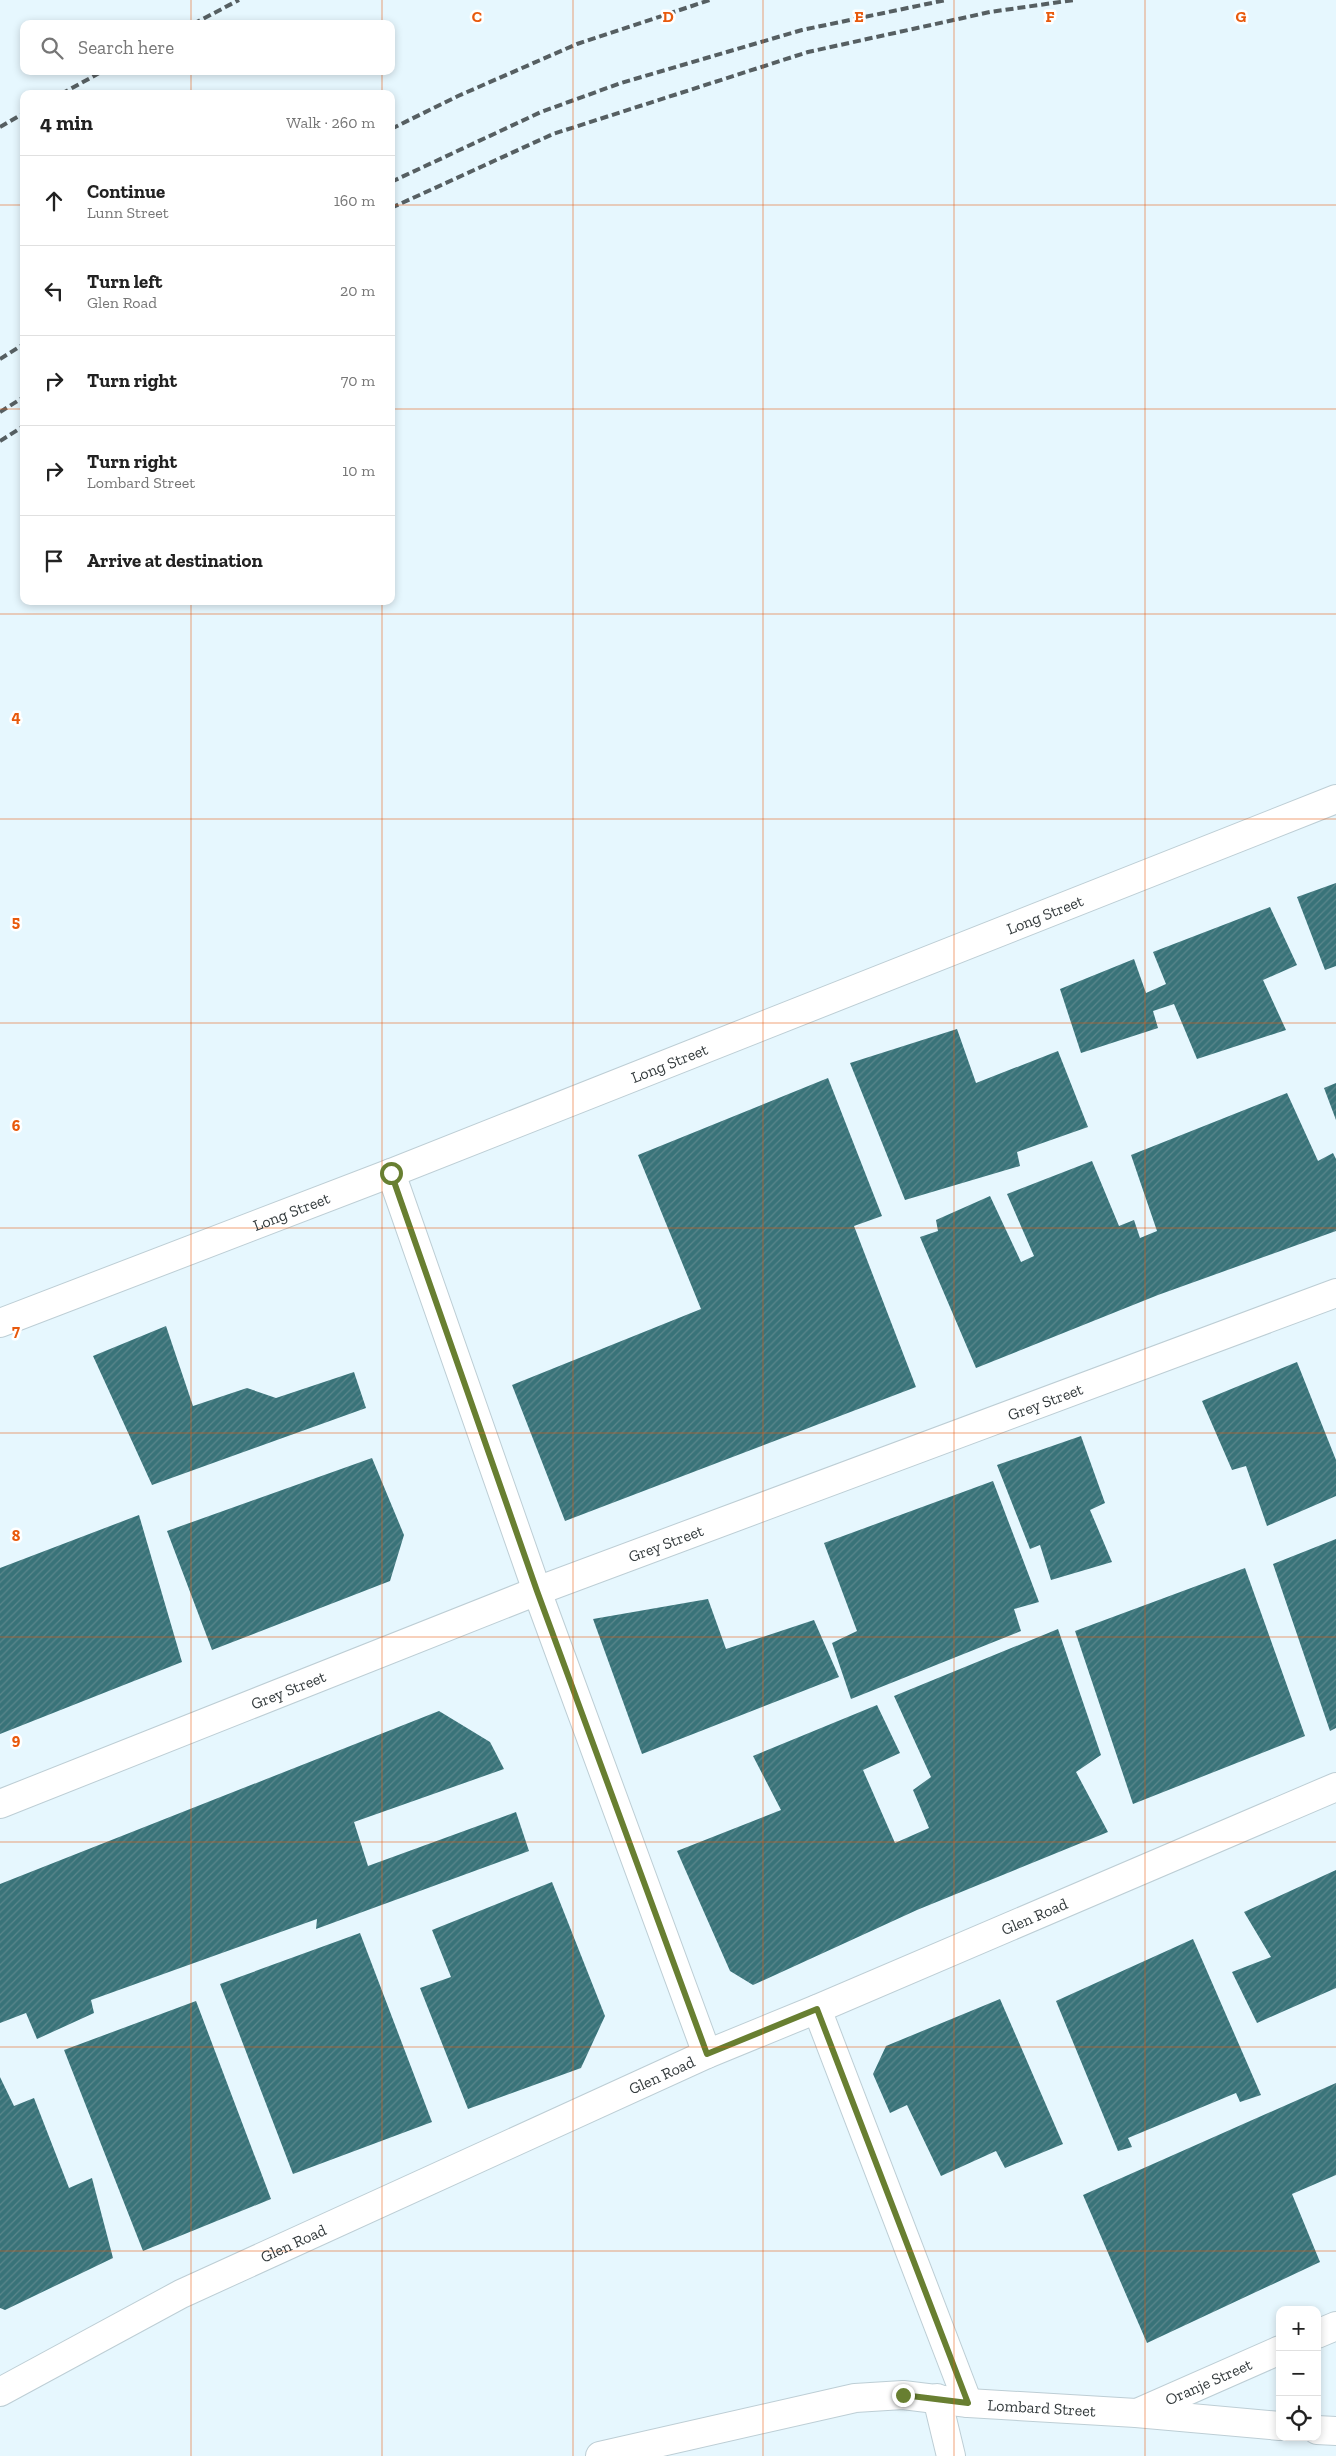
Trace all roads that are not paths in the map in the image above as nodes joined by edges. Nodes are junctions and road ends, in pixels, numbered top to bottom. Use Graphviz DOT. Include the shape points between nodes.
graph roads {
  1 [pos="1336,799"];
  2 [pos="391,1173"];
  3 [pos="1336,1293"];
  4 [pos="0,1323"];
  5 [pos="537,1591"];
  6 [pos="1336,1787"];
  7 [pos="0,1804"];
  8 [pos="817,2009"];
  9 [pos="707,2054"];
  10 [pos="1336,2326"];
  11 [pos="1321,2332"];
  12 [pos="1278,2351"];
  13 [pos="0,2392"];
  14 [pos="937,2398"];
  15 [pos="968,2403"];
  16 [pos="1136,2413"];
  17 [pos="1276,2426"];
  18 [pos="1321,2430"];
  19 [pos="1336,2431"];
  20 [pos="600,2456"];
  21 [pos="951,2456"];
  1 -- 2 [label="street, Long Street"];
  2 -- 4 [label="street, Long Street"];
  2 -- 5 [label="street"];
  3 -- 5 [label="street, Grey Street"];
  5 -- 7 [label="street, Grey Street"];
  5 -- 9 [label="street"];
  6 -- 8 [label="street, Glen Road"];
  8 -- 9 [label="street, Glen Road"];
  8 -- 15 [label="street"];
  9 -- 13 [label="street, Glen Road" via="181,2294"];
  10 -- 11 [label="street"];
  12 -- 16 [label="street, Oranje Street"];
  14 -- 15 [label="street, Lombard Street"];
  14 -- 20 [label="street, Lombard Street" via="903,2395 855,2398"];
  14 -- 21 [label="street"];
  15 -- 16 [label="street, Lombard Street"];
  16 -- 17 [label="street, Lombard Street"];
  18 -- 19 [label="street"];
}
